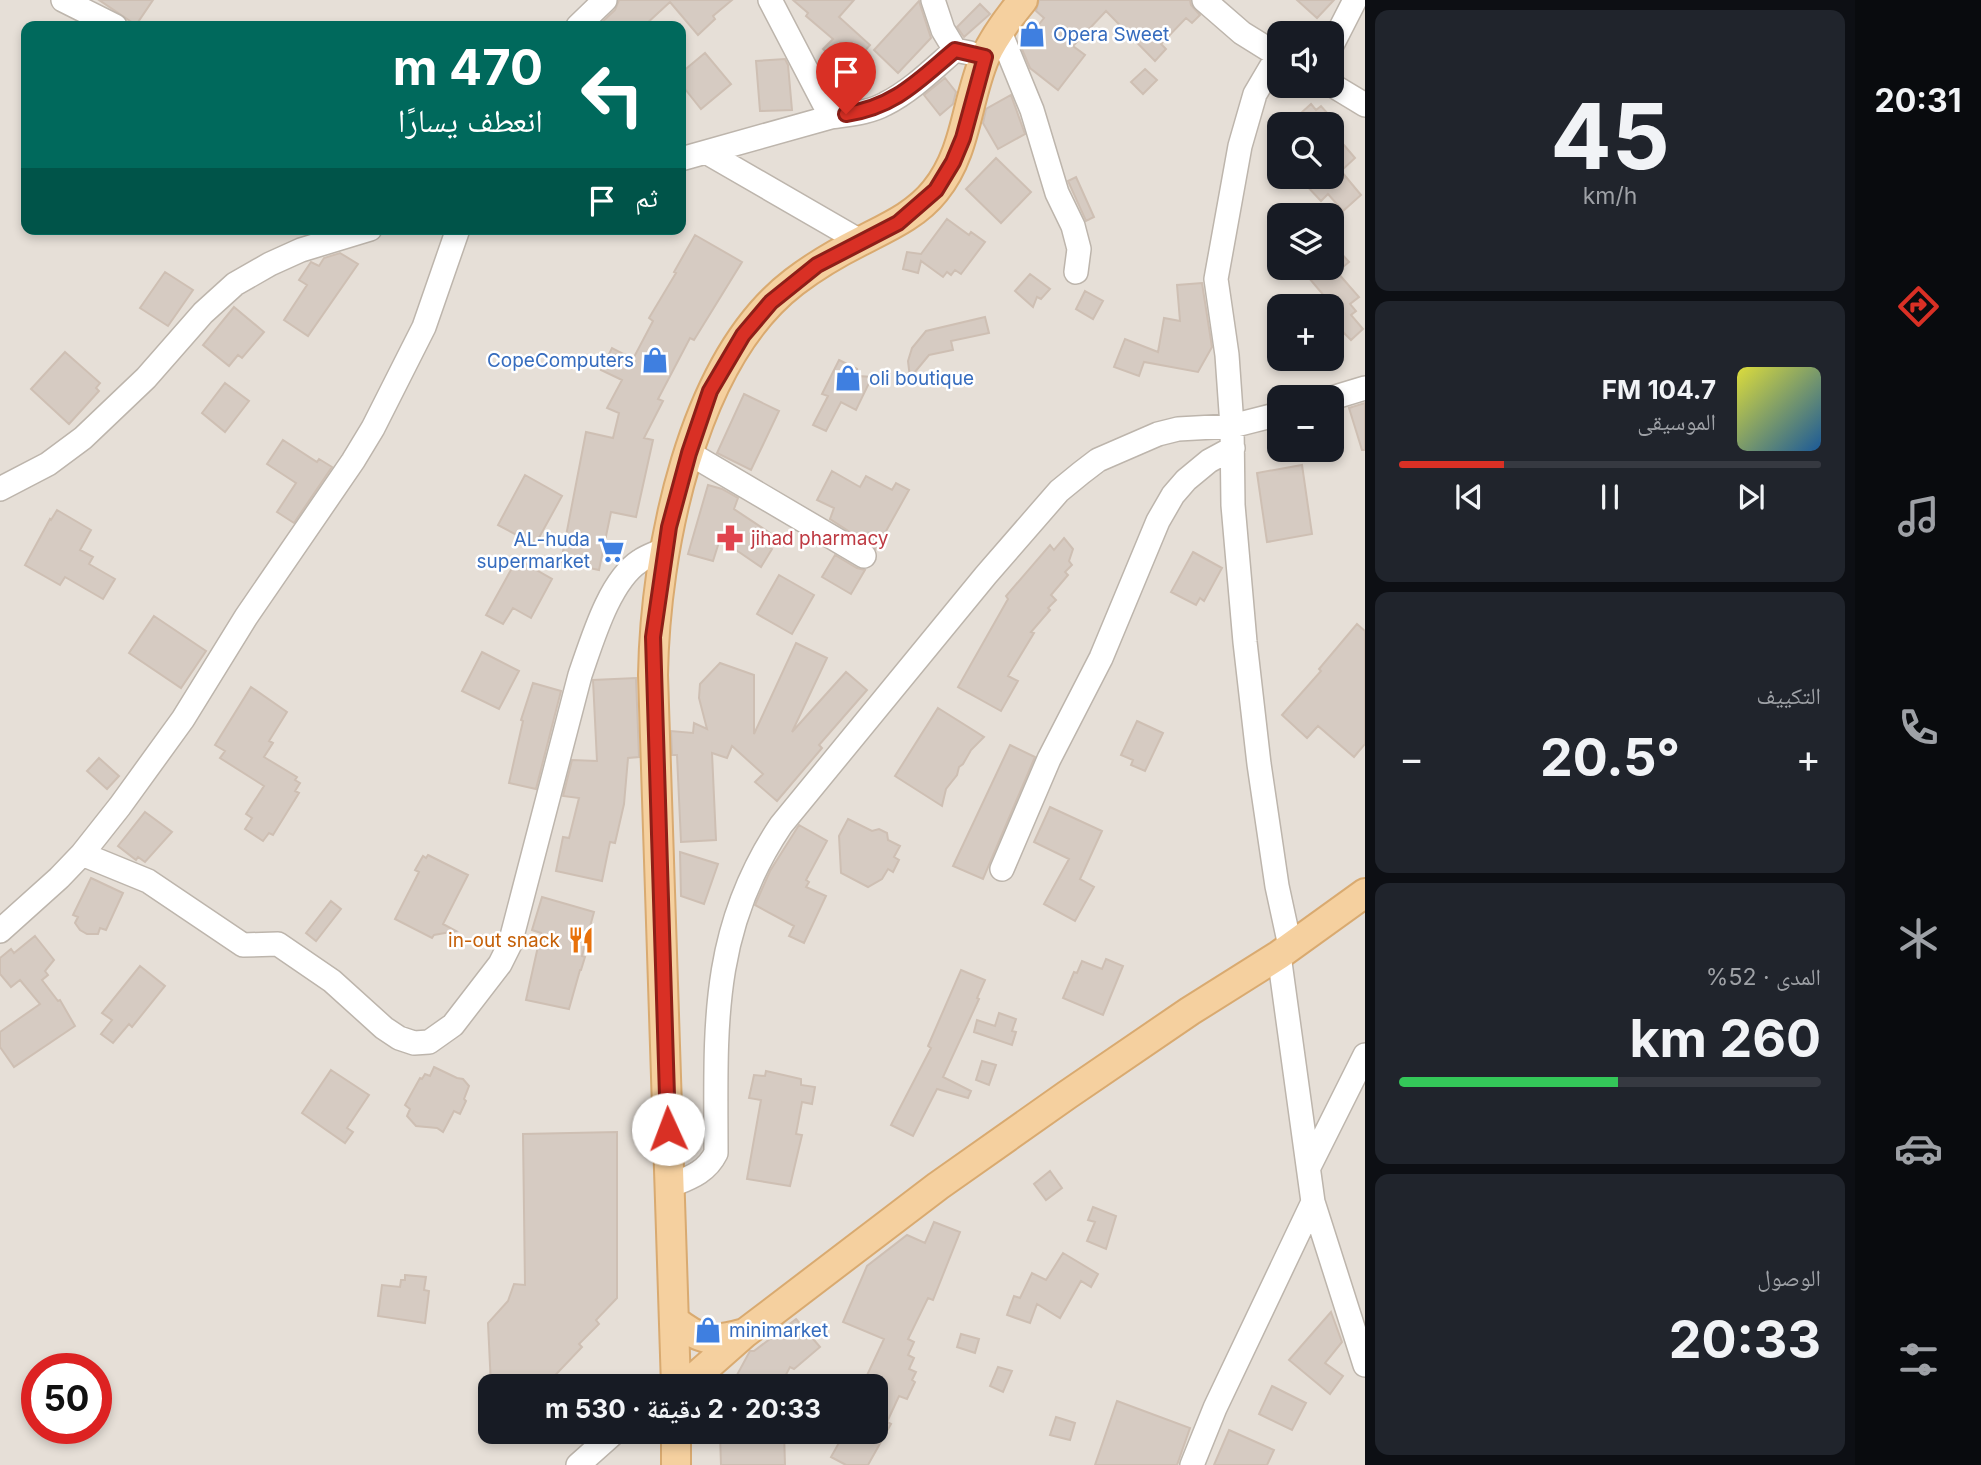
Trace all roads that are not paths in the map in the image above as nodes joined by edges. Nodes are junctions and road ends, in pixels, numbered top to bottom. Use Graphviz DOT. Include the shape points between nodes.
graph roads {
  1 [pos="63,0"];
  2 [pos="605,0"];
  3 [pos="770,0"];
  4 [pos="933,0"];
  5 [pos="1023,0"];
  6 [pos="1204,0"];
  7 [pos="1355,0"];
  8 [pos="105,21"];
  9 [pos="583,21"];
  10 [pos="1344,22"];
  11 [pos="1000,32"];
  12 [pos="1267,48"];
  13 [pos="955,50"];
  14 [pos="985,57"];
  15 [pos="1267,74"];
  16 [pos="1344,92"];
  17 [pos="1365,105"];
  18 [pos="831,117"];
  19 [pos="706,152"];
  20 [pos="686,158"];
  21 [pos="350,235"];
  22 [pos="456,235"];
  23 [pos="860,241"];
  24 [pos="1076,272"];
  25 [pos="1365,388"];
  26 [pos="1344,394"];
  27 [pos="1267,420"];
  28 [pos="1233,437"];
  29 [pos="689,453"];
  30 [pos="0,489"];
  31 [pos="665,549"];
  32 [pos="864,556"];
  33 [pos="82,853"];
  34 [pos="1002,869"];
  35 [pos="1365,893"];
  36 [pos="0,931"];
  37 [pos="1284,951"];
  38 [pos="1365,1055"];
  39 [pos="1310,1165"];
  40 [pos="670,1186"];
  41 [pos="1313,1202"];
  42 [pos="674,1320"];
  43 [pos="745,1334"];
  44 [pos="1365,1364"];
  45 [pos="676,1374"];
  46 [pos="699,1374"];
  47 [pos="602,1444"];
  48 [pos="676,1444"];
  49 [pos="578,1465"];
  50 [pos="676,1465"];
  51 [pos="1192,1465"];
  1 -- 8 [label="street"];
  2 -- 9 [label="street"];
  3 -- 18 [label="street"];
  4 -- 13 [label="street"];
  5 -- 11 [label="main road"];
  6 -- 12 [label="street"];
  7 -- 10 [label="street"];
  11 -- 14 [label="main road"];
  11 -- 24 [label="street" via="1073,226 1079,249"];
  13 -- 14 [label="street"];
  13 -- 18 [label="street" via="885,104"];
  14 -- 23 [label="main road" via="963,138 936,190 898,223"];
  15 -- 28 [label="street" via="1255,94 1240,146 1217,269"];
  16 -- 17 [label="street"];
  18 -- 19 [label="street"];
  19 -- 20 [label="street"];
  19 -- 23 [label="street"];
  21 -- 30 [label="street" via="301,250 235,284 83,438 48,464"];
  22 -- 33 [label="street" via="424,327 373,428 183,719"];
  23 -- 29 [label="main road" via="786,289 743,335 710,391"];
  25 -- 26 [label="street"];
  27 -- 28 [label="street"];
  28 -- 34 [label="street" via="1186,480 1158,521 1101,657 1049,759"];
  28 -- 37 [label="street" via="1234,516 1249,683"];
  28 -- 40 [label="street" via="1178,429 1158,434 1098,460 1059,491 782,825 741,900 727,945 718,1015 716,1153 702,1171"];
  29 -- 31 [label="main road"];
  29 -- 32 [label="street"];
  31 -- 33 [label="street" via="640,561 624,576 594,635 510,944 453,1025 429,1042 399,1038 332,981 278,944 243,945 148,881"];
  31 -- 40 [label="main road" via="653,637 653,675"];
  33 -- 36 [label="street"];
  35 -- 37 [label="main road"];
  37 -- 39 [label="street"];
  37 -- 43 [label="main road" via="1067,1094"];
  38 -- 39 [label="street"];
  39 -- 41 [label="street"];
  40 -- 42 [label="main road"];
  41 -- 44 [label="street"];
  41 -- 51 [label="street"];
  42 -- 43 [label="main road" via="703,1339"];
  42 -- 45 [label="main road"];
  43 -- 46 [label="main road"];
  47 -- 49 [label="street"];
  48 -- 50 [label="main road"];
}
